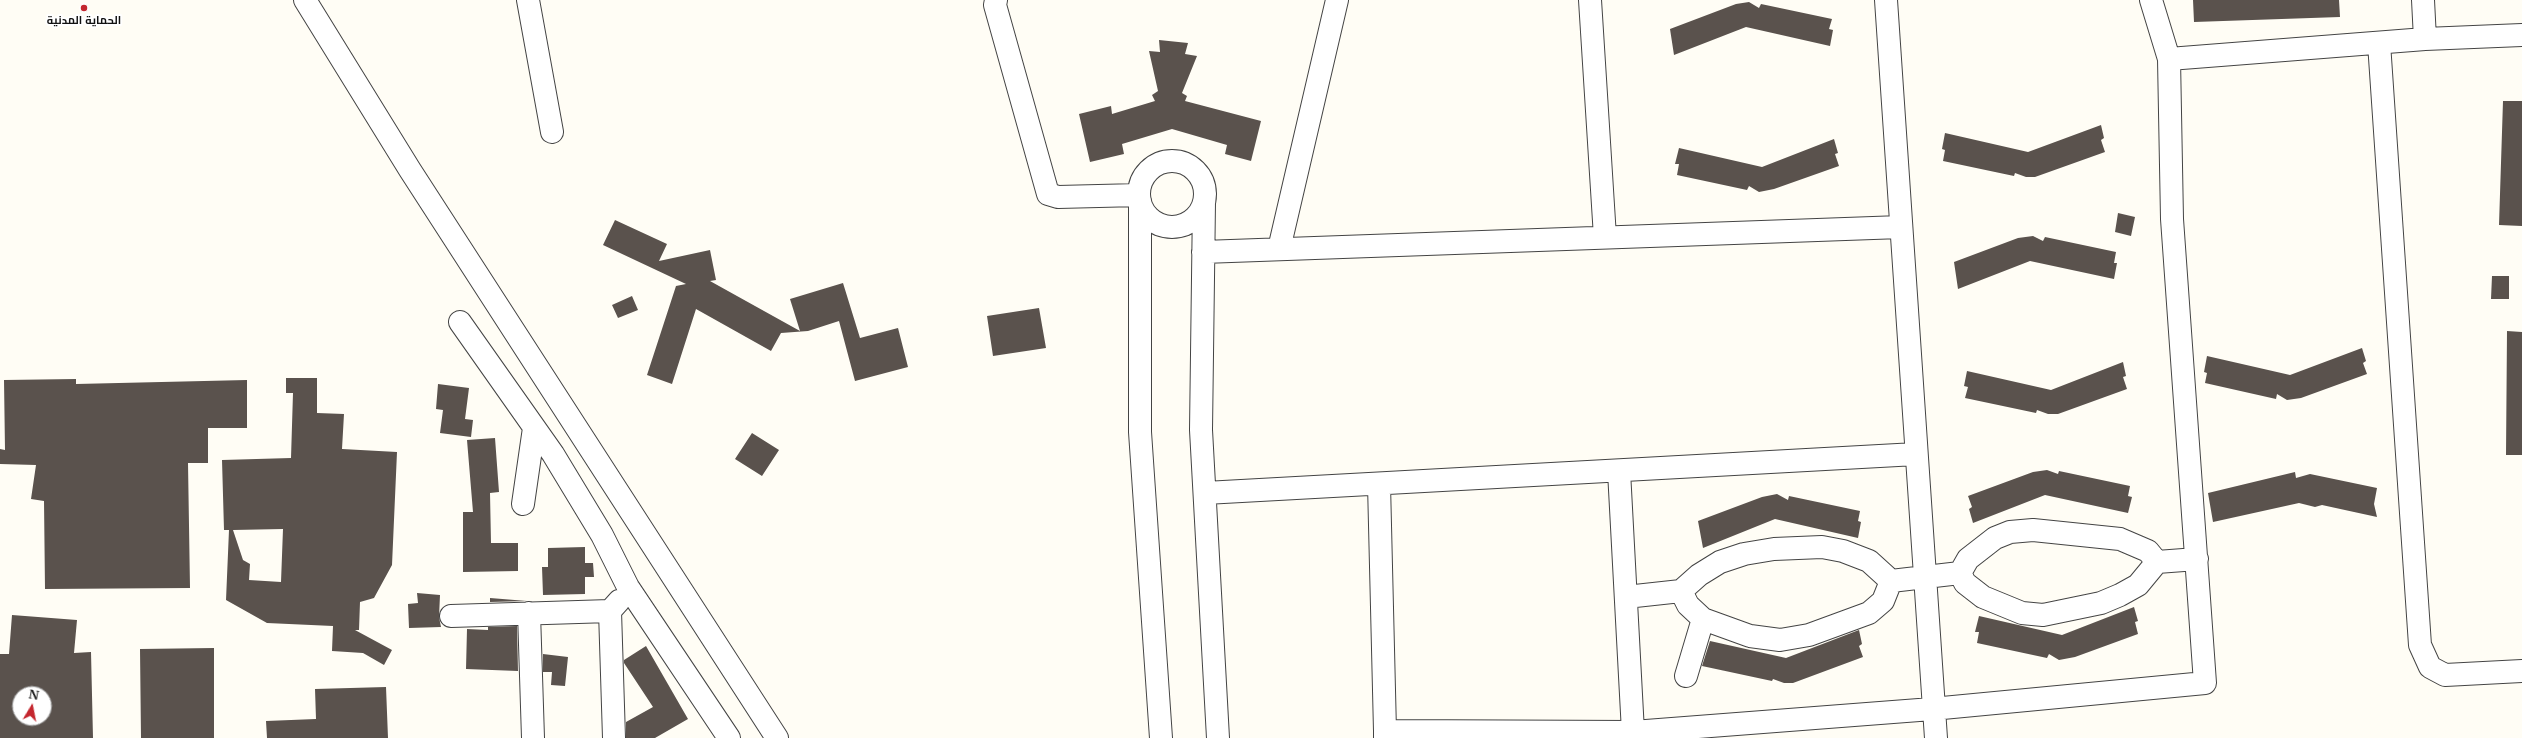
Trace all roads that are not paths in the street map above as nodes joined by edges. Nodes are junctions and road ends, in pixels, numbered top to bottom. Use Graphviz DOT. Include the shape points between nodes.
graph roads {
  1 [pos="305,0"];
  2 [pos="528,0"];
  3 [pos="996,0"];
  4 [pos="1337,0"];
  5 [pos="1590,0"];
  6 [pos="1886,0"];
  7 [pos="2151,0"];
  8 [pos="2422,0"];
  9 [pos="2522,35"];
  10 [pos="2425,39"];
  11 [pos="2379,43"];
  12 [pos="2169,59"];
  13 [pos="552,132"];
  14 [pos="1139,198"];
  15 [pos="1204,202"];
  16 [pos="1900,227"];
  17 [pos="1605,237"];
  18 [pos="1279,249"];
  19 [pos="1203,252"];
  20 [pos="460,322"];
  21 [pos="534,428"];
  22 [pos="1916,454"];
  23 [pos="1619,471"];
  24 [pos="1379,484"];
  25 [pos="1205,493"];
  26 [pos="523,504"];
  27 [pos="2197,558"];
  28 [pos="2157,562"];
  29 [pos="1960,573"];
  30 [pos="1924,577"];
  31 [pos="1891,581"];
  32 [pos="628,587"];
  33 [pos="1681,591"];
  34 [pos="1626,597"];
  35 [pos="610,611"];
  36 [pos="529,613"];
  37 [pos="451,616"];
  38 [pos="1703,619"];
  39 [pos="2522,672"];
  40 [pos="1686,676"];
  41 [pos="1932,709"];
  42 [pos="1633,732"];
  43 [pos="1385,735"];
  44 [pos="533,738"];
  45 [pos="614,738"];
  46 [pos="729,738"];
  47 [pos="777,738"];
  48 [pos="1161,738"];
  49 [pos="1218,738"];
  50 [pos="1936,738"];
  1 -- 47 [label="street" via="410,170"];
  2 -- 13 [label="street"];
  3 -- 14 [label="street" via="995,6 1048,194 1058,197"];
  4 -- 18 [label="street"];
  5 -- 17 [label="street"];
  6 -- 16 [label="street"];
  7 -- 12 [label="street"];
  8 -- 10 [label="street"];
  9 -- 10 [label="street"];
  10 -- 11 [label="street"];
  11 -- 12 [label="street"];
  11 -- 39 [label="street" via="2420,645 2430,667 2446,675"];
  12 -- 27 [label="street" via="2172,220"];
  14 -- 15 [label="street" via="1144,212 1151,220 1172,227 1192,220 1200,212"];
  14 -- 15 [label="street" via="1144,176 1151,169 1160,164 1180,162 1197,173 1205,192"];
  14 -- 48 [label="street" via="1140,432"];
  15 -- 19 [label="street"];
  16 -- 17 [label="street"];
  16 -- 22 [label="street"];
  17 -- 18 [label="street"];
  18 -- 19 [label="street"];
  19 -- 25 [label="street" via="1201,430"];
  20 -- 21 [label="street"];
  21 -- 26 [label="street"];
  21 -- 32 [label="street" via="553,454 602,535"];
  22 -- 23 [label="street"];
  22 -- 30 [label="street"];
  23 -- 24 [label="street"];
  23 -- 34 [label="street"];
  24 -- 25 [label="street"];
  24 -- 43 [label="street"];
  25 -- 49 [label="street"];
  27 -- 28 [label="street"];
  27 -- 41 [label="street" via="2205,683"];
  28 -- 29 [label="street" via="2148,551 2120,539 2032,530 2010,532 1995,538 1968,559"];
  28 -- 29 [label="street" via="2138,585 2120,595 2101,603 2043,615 2022,613 1983,597 1965,583"];
  29 -- 30 [label="street"];
  30 -- 31 [label="street"];
  30 -- 41 [label="street"];
  31 -- 33 [label="street" via="1869,561 1843,551 1822,547 1744,554 1720,562 1699,575"];
  31 -- 38 [label="street" via="1883,600 1869,613 1809,635 1780,640 1750,636"];
  32 -- 35 [label="street"];
  32 -- 46 [label="street"];
  33 -- 34 [label="street"];
  33 -- 38 [label="street" via="1688,605"];
  34 -- 42 [label="street"];
  35 -- 36 [label="street"];
  35 -- 45 [label="street"];
  36 -- 37 [label="street"];
  36 -- 44 [label="street"];
  38 -- 40 [label="street"];
  41 -- 42 [label="street"];
  41 -- 50 [label="street"];
  42 -- 43 [label="street"];
}
